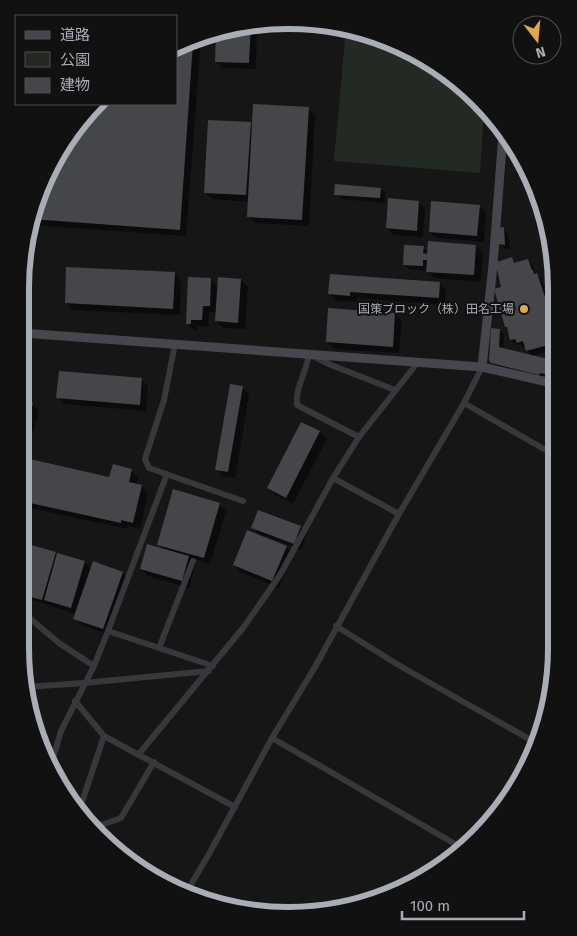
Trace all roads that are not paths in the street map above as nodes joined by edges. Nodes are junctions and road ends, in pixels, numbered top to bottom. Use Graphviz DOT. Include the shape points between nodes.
graph roads {
  1 [pos="502,141"];
  2 [pos="29,334"];
  3 [pos="175,344"];
  4 [pos="309,354"];
  5 [pos="418,362"];
  6 [pos="482,367"];
  7 [pos="548,382"];
  8 [pos="395,390"];
  9 [pos="464,403"];
  10 [pos="359,437"];
  11 [pos="548,451"];
  12 [pos="167,474"];
  13 [pos="333,478"];
  14 [pos="243,501"];
  15 [pos="399,514"];
  16 [pos="192,560"];
  17 [pos="29,618"];
  18 [pos="336,626"];
  19 [pos="108,632"];
  20 [pos="159,648"];
  21 [pos="94,666"];
  22 [pos="211,668"];
  23 [pos="84,683"];
  24 [pos="32,687"];
  25 [pos="75,702"];
  26 [pos="104,736"];
  27 [pos="272,738"];
  28 [pos="531,740"];
  29 [pos="138,755"];
  30 [pos="53,757"];
  31 [pos="154,762"];
  32 [pos="81,805"];
  33 [pos="235,807"];
  34 [pos="100,826"];
  35 [pos="457,845"];
  36 [pos="189,887"];
  1 -- 6 [label="street"];
  2 -- 3 [label="street"];
  3 -- 4 [label="street"];
  3 -- 12 [label="street" via="164,400 145,460 149,468"];
  4 -- 5 [label="street"];
  4 -- 8 [label="street"];
  4 -- 10 [label="street" via="296,398 297,405"];
  5 -- 6 [label="street"];
  5 -- 8 [label="street"];
  6 -- 7 [label="street"];
  6 -- 9 [label="street"];
  8 -- 10 [label="street"];
  9 -- 11 [label="street"];
  9 -- 15 [label="street"];
  10 -- 13 [label="street"];
  12 -- 14 [label="street"];
  12 -- 19 [label="street"];
  13 -- 15 [label="street"];
  13 -- 22 [label="street" via="280,574"];
  15 -- 18 [label="street"];
  16 -- 20 [label="street"];
  17 -- 21 [label="street"];
  18 -- 27 [label="street"];
  18 -- 28 [label="street"];
  19 -- 20 [label="street"];
  19 -- 21 [label="street"];
  20 -- 22 [label="street"];
  21 -- 23 [label="street"];
  22 -- 23 [label="street"];
  22 -- 29 [label="street"];
  23 -- 24 [label="street"];
  23 -- 25 [label="street"];
  25 -- 26 [label="street"];
  25 -- 30 [label="street"];
  26 -- 29 [label="street"];
  26 -- 32 [label="street"];
  27 -- 33 [label="street"];
  27 -- 35 [label="street"];
  29 -- 31 [label="street"];
  31 -- 33 [label="street"];
  31 -- 34 [label="street" via="121,818"];
  33 -- 36 [label="street"];
}
